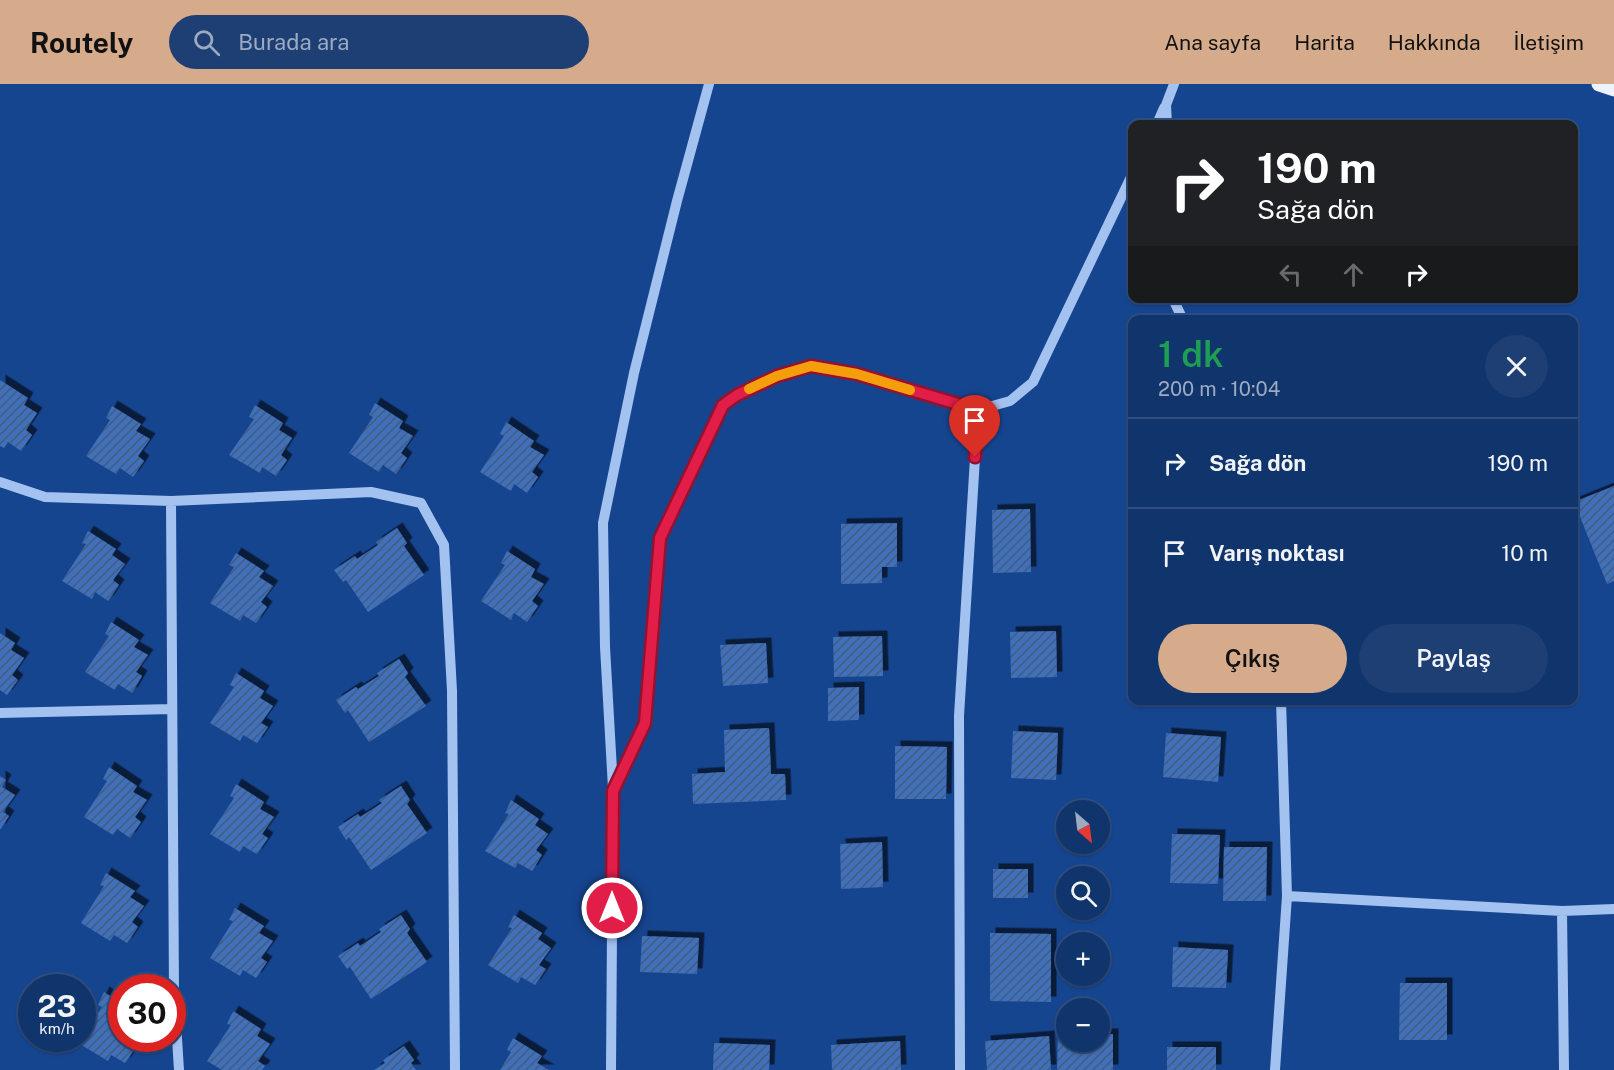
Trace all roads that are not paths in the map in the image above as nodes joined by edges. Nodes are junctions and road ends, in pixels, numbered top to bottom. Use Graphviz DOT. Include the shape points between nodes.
graph roads {
  1 [pos="709,84"];
  2 [pos="1174,84"];
  3 [pos="1599,84"];
  4 [pos="1614,89"];
  5 [pos="1166,105"];
  6 [pos="1159,120"];
  7 [pos="1167,120"];
  8 [pos="1128,183"];
  9 [pos="978,410"];
  10 [pos="0,482"];
  11 [pos="171,501"];
  12 [pos="1281,705"];
  13 [pos="172,709"];
  14 [pos="0,713"];
  15 [pos="613,791"];
  16 [pos="1287,896"];
  17 [pos="1614,909"];
  18 [pos="1562,911"];
  19 [pos="179,1070"];
  20 [pos="455,1070"];
  21 [pos="611,1070"];
  22 [pos="960,1070"];
  23 [pos="1275,1070"];
  24 [pos="1564,1070"];
  1 -- 15 [label="street" via="634,373 603,523"];
  2 -- 5 [label="street"];
  3 -- 4 [label="main road"];
  5 -- 6 [label="street"];
  5 -- 7 [label="street"];
  8 -- 9 [label="street" via="1033,382 1010,401"];
  9 -- 15 [label="street" via="857,374 811,366 777,376 723,405 660,538 645,723"];
  9 -- 22 [label="street" via="959,716"];
  10 -- 11 [label="street" via="45,496"];
  11 -- 13 [label="street"];
  11 -- 20 [label="street" via="371,492 422,503 444,545 452,692"];
  12 -- 16 [label="street"];
  13 -- 14 [label="street"];
  13 -- 19 [label="street" via="174,991"];
  15 -- 21 [label="street"];
  16 -- 18 [label="street"];
  16 -- 23 [label="street"];
  17 -- 18 [label="street"];
  18 -- 24 [label="street"];
}
